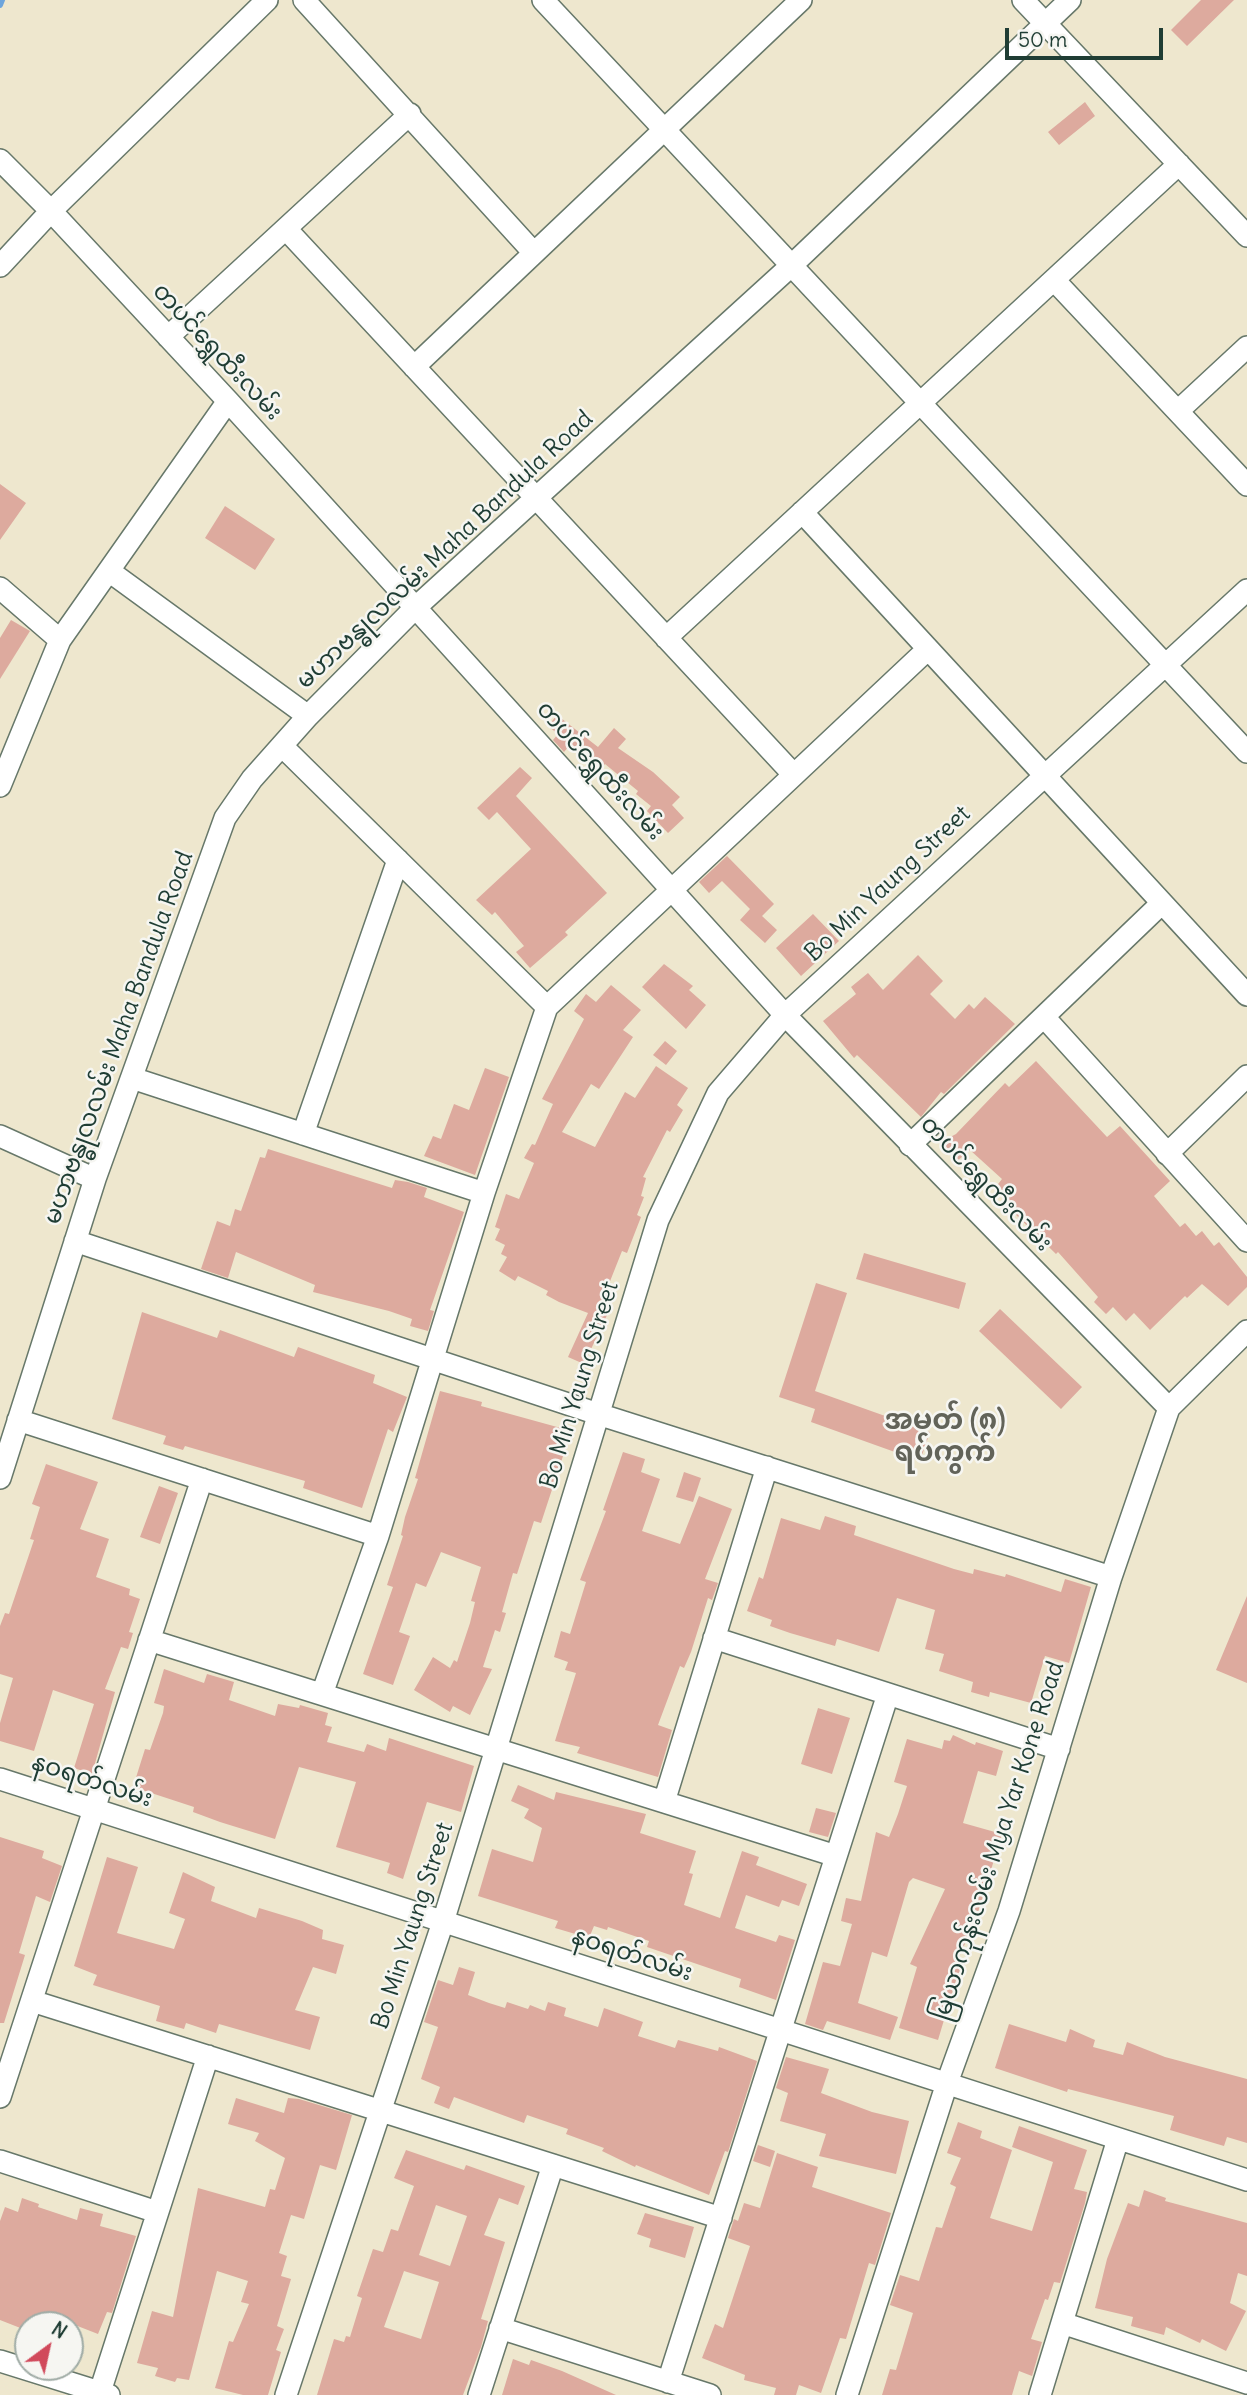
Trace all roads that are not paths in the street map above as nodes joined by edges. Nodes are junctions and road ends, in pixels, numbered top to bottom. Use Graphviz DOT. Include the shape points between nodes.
graph roads {
  1 [pos="267,0"];
  2 [pos="304,0"];
  3 [pos="543,0"];
  4 [pos="1024,0"];
  5 [pos="1070,0"];
  6 [pos="792,3"];
  7 [pos="1046,24"];
  8 [pos="410,114"];
  9 [pos="664,130"];
  10 [pos="0,160"];
  11 [pos="1179,164"];
  12 [pos="51,211"];
  13 [pos="286,229"];
  14 [pos="1247,236"];
  15 [pos="534,253"];
  16 [pos="792,265"];
  17 [pos="0,267"];
  18 [pos="1054,279"];
  19 [pos="168,337"];
  20 [pos="1247,347"];
  21 [pos="414,367"];
  22 [pos="228,401"];
  23 [pos="920,403"];
  24 [pos="1178,411"];
  25 [pos="1247,485"];
  26 [pos="536,497"];
  27 [pos="802,512"];
  28 [pos="109,571"];
  29 [pos="0,588"];
  30 [pos="1247,590"];
  31 [pos="415,608"];
  32 [pos="666,638"];
  33 [pos="60,640"];
  34 [pos="928,649"];
  35 [pos="1165,665"];
  36 [pos="308,716"];
  37 [pos="282,746"];
  38 [pos="1247,752"];
  39 [pos="794,775"];
  40 [pos="1045,776"];
  41 [pos="0,786"];
  42 [pos="398,860"];
  43 [pos="672,889"];
  44 [pos="1162,903"];
  45 [pos="1247,995"];
  46 [pos="547,1007"];
  47 [pos="785,1015"];
  48 [pos="1044,1017"];
  49 [pos="1247,1076"];
  50 [pos="132,1078"];
  51 [pos="303,1134"];
  52 [pos="0,1136"];
  53 [pos="910,1145"];
  54 [pos="1167,1154"];
  55 [pos="94,1179"];
  56 [pos="484,1194"];
  57 [pos="75,1241"];
  58 [pos="1247,1241"];
  59 [pos="1247,1331"];
  60 [pos="433,1358"];
  61 [pos="1169,1408"];
  62 [pos="598,1414"];
  63 [pos="19,1420"];
  64 [pos="766,1467"];
  65 [pos="0,1478"];
  66 [pos="202,1479"];
  67 [pos="378,1536"];
  68 [pos="1111,1577"];
  69 [pos="714,1638"];
  70 [pos="149,1640"];
  71 [pos="322,1694"];
  72 [pos="888,1694"];
  73 [pos="497,1749"];
  74 [pos="1059,1749"];
  75 [pos="0,1779"];
  76 [pos="664,1801"];
  77 [pos="93,1810"];
  78 [pos="836,1856"];
  79 [pos="443,1922"];
  80 [pos="32,2001"];
  81 [pos="780,2030"];
  82 [pos="208,2056"];
  83 [pos="947,2083"];
  84 [pos="0,2097"];
  85 [pos="380,2111"];
  86 [pos="1118,2139"];
  87 [pos="0,2161"];
  88 [pos="553,2165"];
  89 [pos="1247,2180"];
  90 [pos="157,2212"];
  91 [pos="721,2218"];
  92 [pos="1062,2323"];
  93 [pos="500,2328"];
  94 [pos="0,2361"];
  95 [pos="668,2382"];
  96 [pos="1234,2385"];
  97 [pos="103,2394"];
  98 [pos="286,2395"];
  99 [pos="479,2395"];
  100 [pos="710,2395"];
  101 [pos="848,2395"];
  102 [pos="1040,2395"];
  1 -- 12 [label="street"];
  2 -- 8 [label="street"];
  3 -- 9 [label="street"];
  4 -- 7 [label="street"];
  5 -- 7 [label="street, မဟာဗန္ဓုလလမ်း Maha Bandula Road"];
  6 -- 9 [label="street"];
  7 -- 11 [label="street"];
  7 -- 16 [label="street, မဟာဗန္ဓုလလမ်း Maha Bandula Road"];
  8 -- 13 [label="street"];
  8 -- 15 [label="street"];
  9 -- 15 [label="street"];
  9 -- 16 [label="street"];
  10 -- 12 [label="street, တပင်ရွှေထီးလမ်း"];
  11 -- 14 [label="street"];
  11 -- 18 [label="street"];
  12 -- 17 [label="street"];
  12 -- 19 [label="street, တပင်ရွှေထီးလမ်း"];
  13 -- 19 [label="street"];
  13 -- 21 [label="street"];
  15 -- 21 [label="street"];
  16 -- 23 [label="street"];
  16 -- 26 [label="street, မဟာဗန္ဓုလလမ်း Maha Bandula Road"];
  18 -- 23 [label="street"];
  18 -- 24 [label="street"];
  19 -- 22 [label="street, တပင်ရွှေထီးလမ်း"];
  20 -- 24 [label="street"];
  21 -- 26 [label="street"];
  22 -- 28 [label="street"];
  22 -- 31 [label="street, တပင်ရွှေထီးလမ်း"];
  23 -- 27 [label="street"];
  23 -- 35 [label="street"];
  24 -- 25 [label="street"];
  26 -- 31 [label="street, မဟာဗန္ဓုလလမ်း Maha Bandula Road"];
  26 -- 32 [label="street"];
  27 -- 32 [label="street"];
  27 -- 34 [label="street"];
  28 -- 33 [label="street"];
  28 -- 36 [label="street"];
  29 -- 33 [label="street"];
  30 -- 35 [label="street, Bo Min Yaung Street"];
  31 -- 36 [label="street, မဟာဗန္ဓုလလမ်း Maha Bandula Road"];
  31 -- 43 [label="street, တပင်ရွှေထီးလမ်း"];
  32 -- 39 [label="street"];
  33 -- 41 [label="street"];
  34 -- 39 [label="street"];
  34 -- 40 [label="street"];
  35 -- 38 [label="street"];
  35 -- 40 [label="street, Bo Min Yaung Street"];
  36 -- 37 [label="street, မဟာဗန္ဓုလလမ်း Maha Bandula Road"];
  37 -- 42 [label="street"];
  37 -- 50 [label="street, မဟာဗန္ဓုလလမ်း Maha Bandula Road" via="225,818"];
  39 -- 43 [label="street"];
  40 -- 44 [label="street"];
  40 -- 47 [label="street, Bo Min Yaung Street"];
  42 -- 46 [label="street"];
  42 -- 51 [label="street"];
  43 -- 46 [label="street"];
  43 -- 47 [label="street, တပင်ရွှေထီးလမ်း"];
  44 -- 45 [label="street"];
  44 -- 48 [label="street"];
  46 -- 56 [label="street"];
  47 -- 53 [label="street, တပင်ရွှေထီးလမ်း"];
  47 -- 62 [label="street, Bo Min Yaung Street" via="718,1093 658,1220"];
  48 -- 53 [label="street"];
  48 -- 54 [label="street"];
  49 -- 54 [label="street"];
  50 -- 51 [label="street"];
  50 -- 55 [label="street, မဟာဗန္ဓုလလမ်း Maha Bandula Road"];
  51 -- 56 [label="street"];
  52 -- 55 [label="street"];
  53 -- 61 [label="street, တပင်ရွှေထီးလမ်း"];
  54 -- 58 [label="street"];
  55 -- 57 [label="street, မဟာဗန္ဓုလလမ်း Maha Bandula Road"];
  56 -- 60 [label="street"];
  57 -- 60 [label="street"];
  57 -- 63 [label="street, မဟာဗန္ဓုလလမ်း Maha Bandula Road"];
  59 -- 61 [label="street, မြယာကုန်းလမ်း Mya Yar Kone Road"];
  60 -- 62 [label="street"];
  60 -- 67 [label="street"];
  61 -- 68 [label="street, မြယာကုန်းလမ်း Mya Yar Kone Road"];
  62 -- 64 [label="street"];
  62 -- 73 [label="street, Bo Min Yaung Street"];
  63 -- 65 [label="street, မဟာဗန္ဓုလလမ်း Maha Bandula Road"];
  63 -- 66 [label="street"];
  64 -- 68 [label="street"];
  64 -- 69 [label="street"];
  66 -- 67 [label="street"];
  66 -- 70 [label="street"];
  67 -- 71 [label="street"];
  68 -- 74 [label="street, မြယာကုန်းလမ်း Mya Yar Kone Road"];
  69 -- 72 [label="street"];
  69 -- 76 [label="street"];
  70 -- 71 [label="street"];
  70 -- 77 [label="street"];
  71 -- 73 [label="street"];
  72 -- 74 [label="street"];
  72 -- 78 [label="street"];
  73 -- 76 [label="street"];
  73 -- 79 [label="street, Bo Min Yaung Street"];
  74 -- 83 [label="street, မြယာကုန်းလမ်း Mya Yar Kone Road" via="1009,1911"];
  75 -- 77 [label="street, နဝရတ်လမ်း"];
  76 -- 78 [label="street"];
  77 -- 79 [label="street, နဝရတ်လမ်း"];
  77 -- 80 [label="street"];
  78 -- 81 [label="street"];
  79 -- 81 [label="street, နဝရတ်လမ်း"];
  79 -- 85 [label="street, Bo Min Yaung Street"];
  80 -- 82 [label="street"];
  80 -- 84 [label="street"];
  81 -- 83 [label="street, နဝရတ်လမ်း"];
  81 -- 91 [label="street"];
  82 -- 85 [label="street"];
  82 -- 90 [label="street"];
  83 -- 86 [label="street, နဝရတ်လမ်း"];
  83 -- 101 [label="street, မြယာကုန်းလမ်း Mya Yar Kone Road"];
  85 -- 88 [label="street"];
  85 -- 98 [label="street, Bo Min Yaung Street"];
  86 -- 89 [label="street, နဝရတ်လမ်း"];
  86 -- 92 [label="street"];
  87 -- 90 [label="street"];
  88 -- 91 [label="street"];
  88 -- 93 [label="street"];
  90 -- 97 [label="street"];
  91 -- 95 [label="street"];
  92 -- 96 [label="street"];
  92 -- 102 [label="street"];
  93 -- 95 [label="street"];
  93 -- 99 [label="street"];
  94 -- 97 [label="street"];
  95 -- 100 [label="street"];
}
